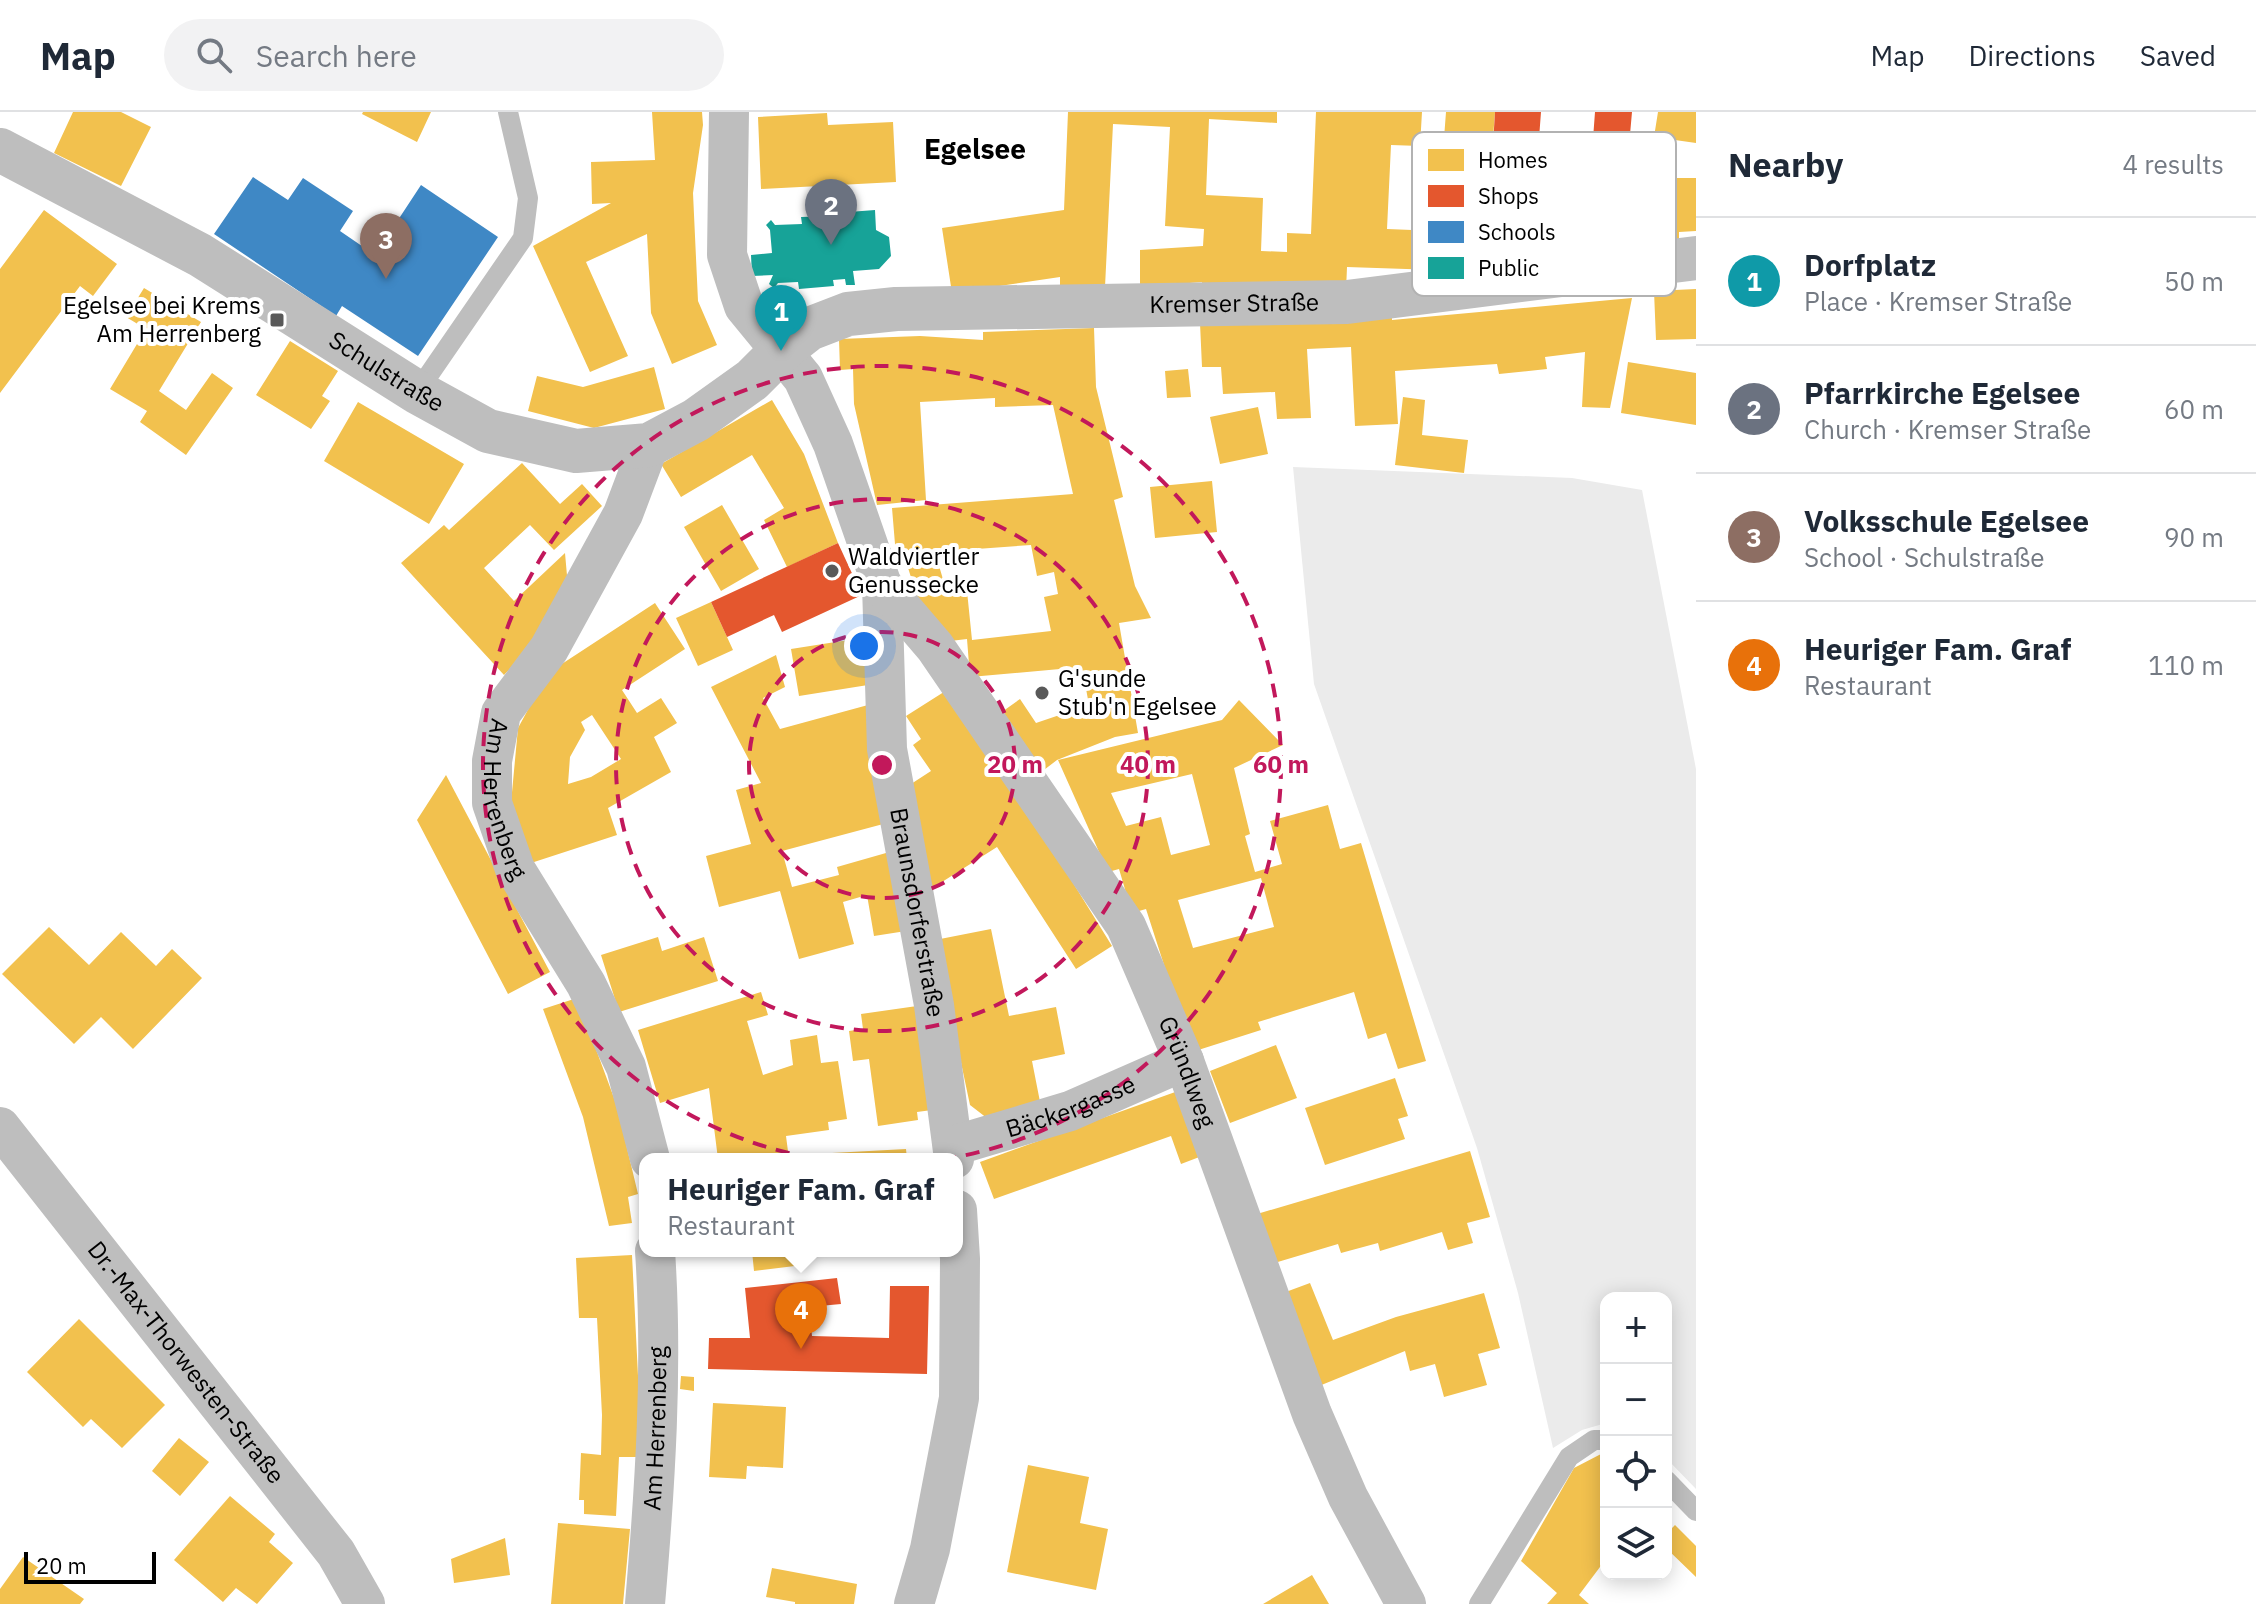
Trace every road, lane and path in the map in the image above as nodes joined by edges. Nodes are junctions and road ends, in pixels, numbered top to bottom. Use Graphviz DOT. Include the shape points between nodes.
graph roads {
  1 [pos="508,112"];
  2 [pos="729,112"];
  3 [pos="0,150"];
  4 [pos="1696,258"];
  5 [pos="1676,261"];
  6 [pos="1412,294"];
  7 [pos="781,351"];
  8 [pos="417,392"];
  9 [pos="649,445"];
  10 [pos="882,585"];
  11 [pos="1184,1061"];
  12 [pos="0,1127"];
  13 [pos="954,1152"];
  14 [pos="648,1153"];
  15 [pos="655,1257"];
  16 [pos="960,1257"];
  17 [pos="1600,1440"];
  18 [pos="1672,1486"];
  19 [pos="1696,1511"];
  20 [pos="365,1604"];
  21 [pos="645,1604"];
  22 [pos="914,1604"];
  23 [pos="1406,1604"];
  24 [pos="1479,1604"];
  1 -- 8 [label="lane" via="528,198 523,238"];
  2 -- 7 [label="street, Braunsdorferstraße" via="727,255 744,306"];
  3 -- 8 [label="street, Schulstraße" via="200,255"];
  4 -- 5 [label="street, Kremser Straße"];
  6 -- 7 [label="street, Kremser Straße" via="1347,302 896,309 848,314 809,329"];
  7 -- 9 [label="street, Schulstraße" via="741,388"];
  7 -- 10 [label="street, Braunsdorferstraße" via="803,378 833,444"];
  8 -- 9 [label="street, Schulstraße" via="488,431 576,451"];
  9 -- 14 [label="street, Am Herrenberg" via="623,514 556,635 501,713 492,761 492,803 515,869 586,984 626,1067"];
  10 -- 11 [label="street, Gründlweg" via="935,647 1126,926"];
  10 -- 13 [label="street, Braunsdorferstraße" via="887,749 934,1005"];
  11 -- 13 [label="street, Bäckergasse" via="1070,1111"];
  11 -- 23 [label="street, Gründlweg" via="1312,1414 1348,1497"];
  12 -- 20 [label="street, Dr.-Max-Thorwesten-Straße" via="336,1553"];
  15 -- 21 [label="street, Am Herrenberg" via="655,1482"];
  16 -- 22 [label="street" via="959,1398"];
  17 -- 24 [label="lane" via="1569,1457"];
  18 -- 19 [label="lane"];
}
